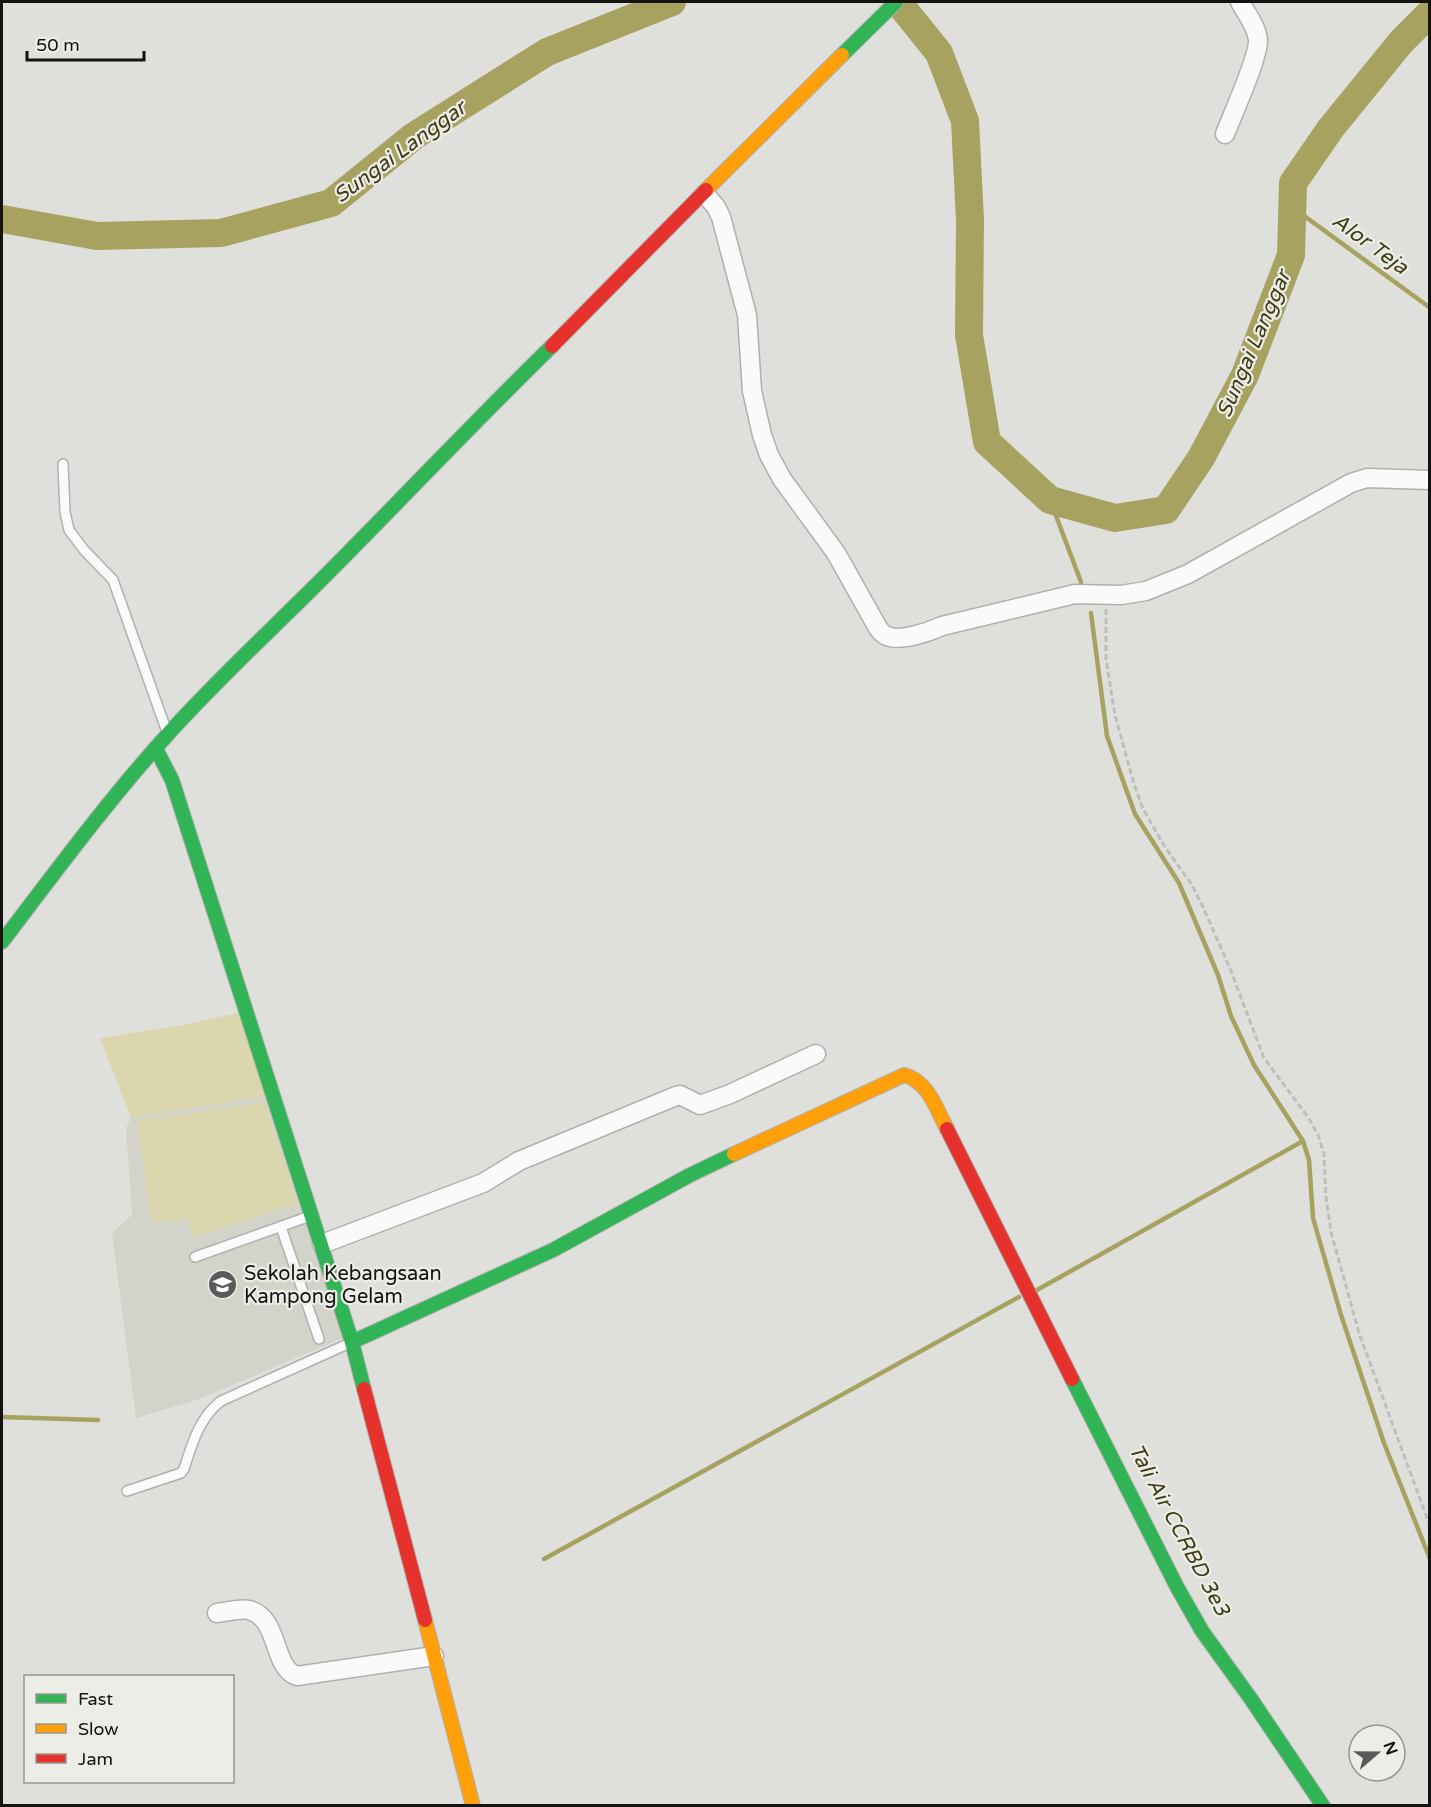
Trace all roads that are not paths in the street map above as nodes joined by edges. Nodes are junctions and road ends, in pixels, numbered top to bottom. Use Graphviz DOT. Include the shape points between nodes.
graph roads {
  1 [pos="896,2"];
  2 [pos="1240,2"];
  3 [pos="1225,134"];
  4 [pos="705,194"];
  5 [pos="63,464"];
  6 [pos="1430,480"];
  7 [pos="168,734"];
  8 [pos="156,749"];
  9 [pos="2,942"];
  10 [pos="816,1054"];
  11 [pos="313,1215"];
  12 [pos="281,1227"];
  13 [pos="322,1244"];
  14 [pos="195,1257"];
  15 [pos="319,1339"];
  16 [pos="352,1342"];
  17 [pos="128,1491"];
  18 [pos="217,1613"];
  19 [pos="434,1656"];
  20 [pos="473,1806"];
  21 [pos="1323,1806"];
  1 -- 4 [label="street"];
  2 -- 3 [label="street" via="1258,40"];
  4 -- 6 [label="street" via="721,217 747,315 752,392 769,455 885,635 925,634 942,626 1075,594 1133,594 1171,582 1351,483 1367,478"];
  4 -- 7 [label="street"];
  5 -- 7 [label="lane" via="69,530 113,580"];
  7 -- 8 [label="street"];
  8 -- 9 [label="street"];
  8 -- 11 [label="street" via="172,780"];
  10 -- 13 [label="street" via="700,1105 676,1096 519,1161 483,1183"];
  11 -- 12 [label="lane"];
  11 -- 13 [label="street"];
  12 -- 14 [label="lane"];
  12 -- 15 [label="lane"];
  13 -- 16 [label="street"];
  16 -- 17 [label="lane" via="222,1401 197,1432 182,1473"];
  16 -- 19 [label="street"];
  16 -- 21 [label="street" via="553,1250 690,1175 842,1103 904,1075 916,1078 928,1092 1187,1605 1205,1637"];
  18 -- 19 [label="street" via="249,1610 257,1614 271,1630 286,1668 297,1676"];
  19 -- 20 [label="street"];
}
